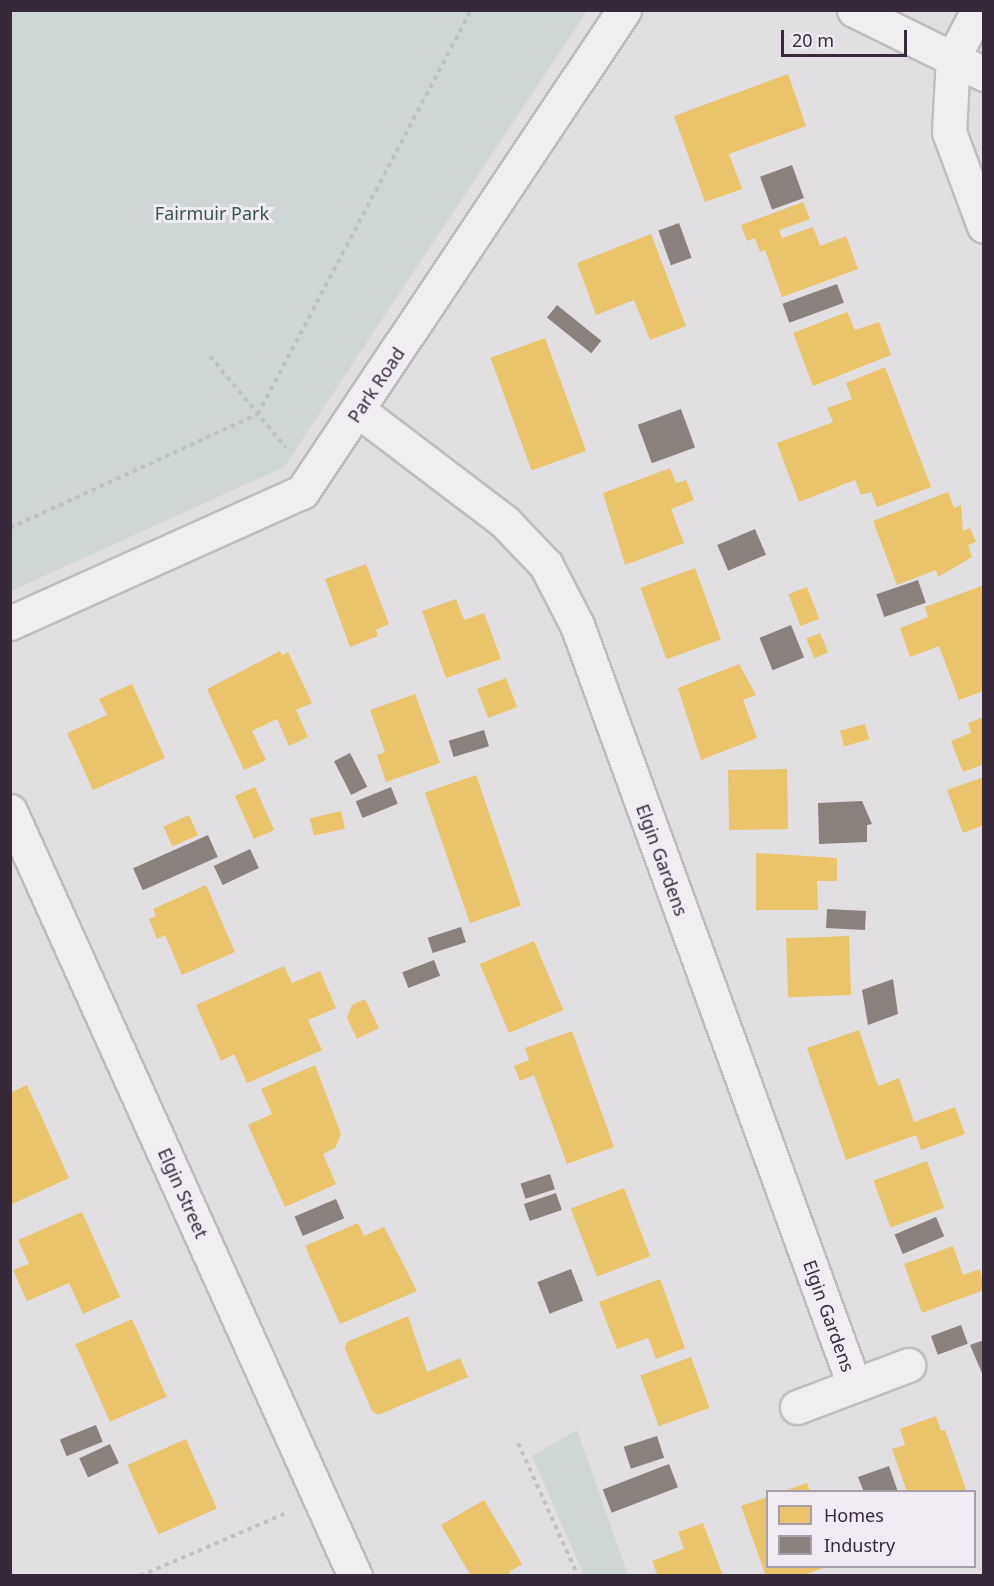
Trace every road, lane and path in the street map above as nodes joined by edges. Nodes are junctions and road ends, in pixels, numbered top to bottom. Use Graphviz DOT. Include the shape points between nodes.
graph roads {
  1 [pos="624,10"];
  2 [pos="854,10"];
  3 [pos="978,10"];
  4 [pos="470,12"];
  5 [pos="953,58"];
  6 [pos="984,74"];
  7 [pos="984,226"];
  8 [pos="210,356"];
  9 [pos="359,411"];
  10 [pos="258,414"];
  11 [pos="311,478"];
  12 [pos="10,528"];
  13 [pos="10,623"];
  14 [pos="10,811"];
  15 [pos="908,1365"];
  16 [pos="854,1385"];
  17 [pos="797,1407"];
  18 [pos="518,1443"];
  19 [pos="320,1498"];
  20 [pos="140,1575"];
  21 [pos="355,1575"];
  22 [pos="578,1575"];
  1 -- 9 [label="street, Park Road"];
  2 -- 5 [label="street"];
  3 -- 5 [label="street"];
  4 -- 10 [label="path"];
  5 -- 6 [label="street"];
  5 -- 7 [label="street" via="948,132"];
  8 -- 10 [label="path"];
  9 -- 11 [label="street, Park Road"];
  9 -- 16 [label="street, Elgin Gardens" via="504,520 546,566 577,626"];
  10 -- 11 [label="path"];
  10 -- 12 [label="path"];
  11 -- 13 [label="street, Park Road" via="302,492"];
  14 -- 19 [label="street, Elgin Street"];
  15 -- 16 [label="street, Elgin Gardens"];
  16 -- 17 [label="street, Elgin Gardens"];
  18 -- 22 [label="path"];
  19 -- 20 [label="path"];
  19 -- 21 [label="street, Elgin Street"];
}
